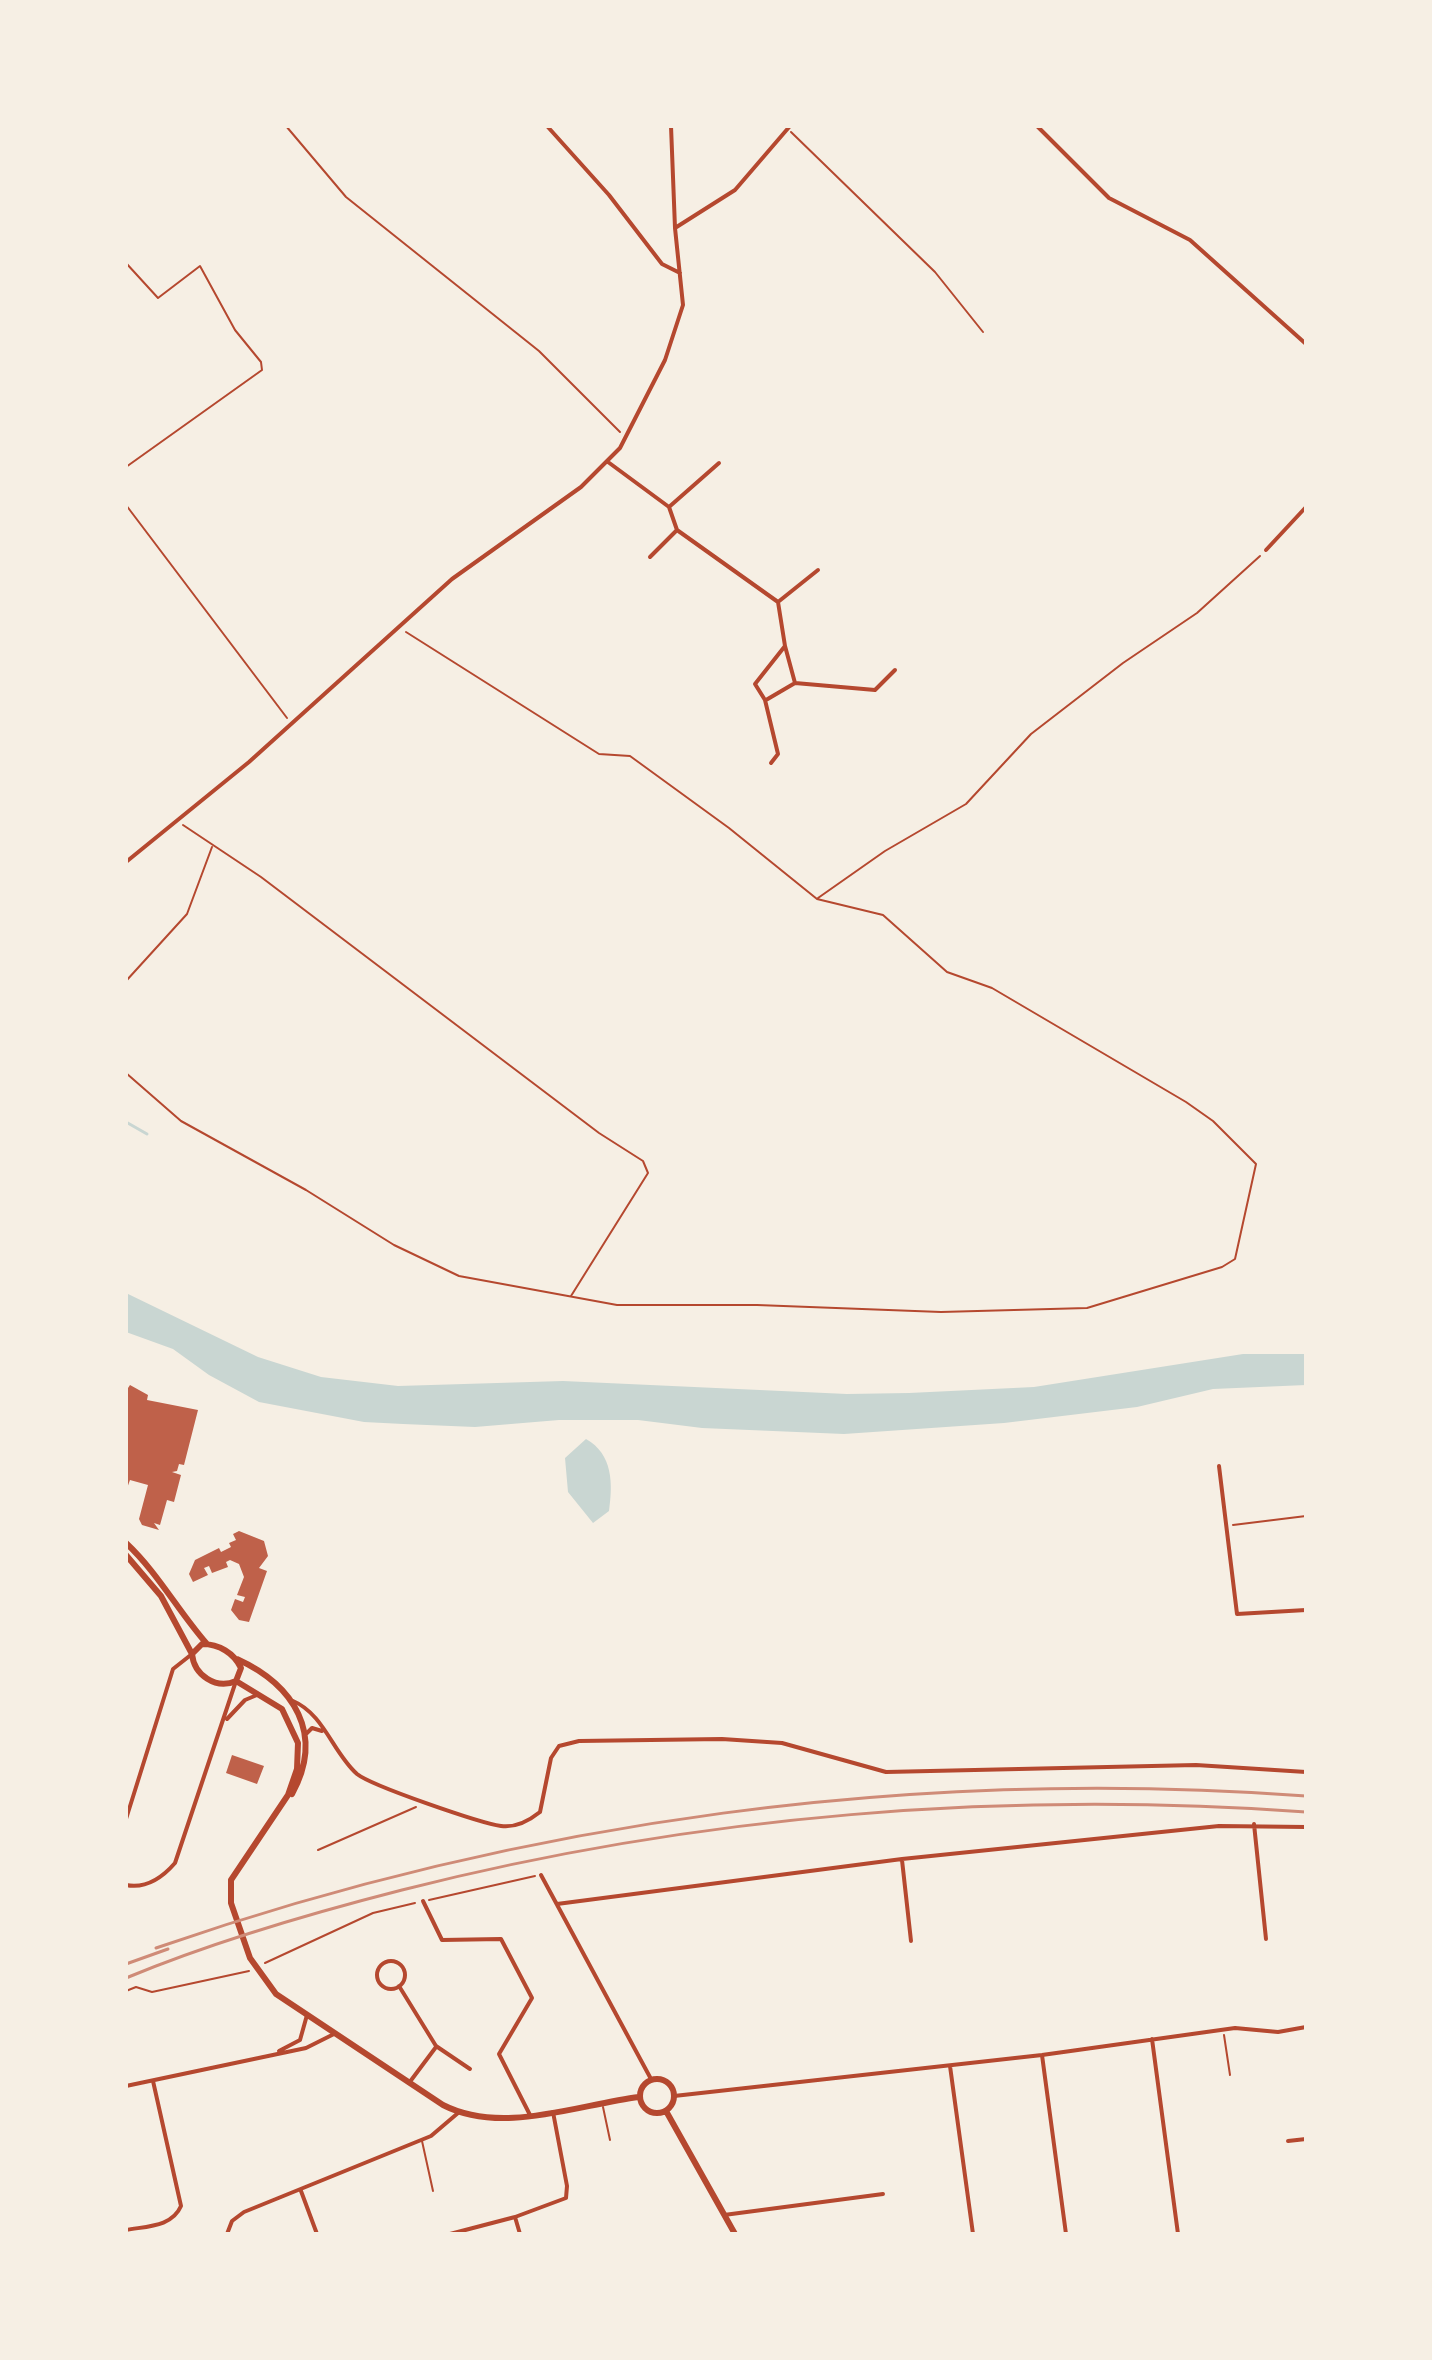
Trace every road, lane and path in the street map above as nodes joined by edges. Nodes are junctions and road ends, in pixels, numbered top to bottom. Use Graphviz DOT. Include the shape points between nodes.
graph roads {
  1 [pos="286,126"];
  2 [pos="547,126"];
  3 [pos="671,126"];
  4 [pos="1037,126"];
  5 [pos="789,127"];
  6 [pos="675,228"];
  7 [pos="126,263"];
  8 [pos="680,273"];
  9 [pos="983,332"];
  10 [pos="1306,344"];
  11 [pos="628,436"];
  12 [pos="608,462"];
  13 [pos="719,463"];
  14 [pos="126,467"];
  15 [pos="126,505"];
  16 [pos="669,507"];
  17 [pos="1306,507"];
  18 [pos="677,530"];
  19 [pos="1266,550"];
  20 [pos="650,557"];
  21 [pos="818,570"];
  22 [pos="778,602"];
  23 [pos="398,626"];
  24 [pos="785,646"];
  25 [pos="895,670"];
  26 [pos="795,683"];
  27 [pos="765,700"];
  28 [pos="291,722"];
  29 [pos="771,763"];
  30 [pos="178,822"];
  31 [pos="213,846"];
  32 [pos="126,862"];
  33 [pos="817,899"];
  34 [pos="126,981"];
  35 [pos="126,1073"];
  36 [pos="571,1296"];
  37 [pos="1219,1466"];
  38 [pos="1306,1516"];
  39 [pos="1224,1526"];
  40 [pos="126,1543"];
  41 [pos="126,1555"];
  42 [pos="1306,1610"];
  43 [pos="207,1644"];
  44 [pos="192,1654"];
  45 [pos="237,1659"];
  46 [pos="236,1681"];
  47 [pos="261,1694"];
  48 [pos="293,1701"];
  49 [pos="223,1724"];
  50 [pos="324,1732"];
  51 [pos="305,1740"];
  52 [pos="1306,1772"];
  53 [pos="427,1802"];
  54 [pos="278,1812"];
  55 [pos="126,1819"];
  56 [pos="1254,1824"];
  57 [pos="1306,1827"];
  58 [pos="318,1850"];
  59 [pos="902,1859"];
  60 [pos="541,1875"];
  61 [pos="126,1885"];
  62 [pos="423,1901"];
  63 [pos="557,1904"];
  64 [pos="1266,1939"];
  65 [pos="911,1941"];
  66 [pos="255,1968"];
  67 [pos="399,1986"];
  68 [pos="126,1991"];
  69 [pos="307,2015"];
  70 [pos="1306,2027"];
  71 [pos="305,2030"];
  72 [pos="1224,2030"];
  73 [pos="334,2034"];
  74 [pos="1152,2039"];
  75 [pos="317,2044"];
  76 [pos="436,2046"];
  77 [pos="271,2054"];
  78 [pos="1042,2055"];
  79 [pos="950,2065"];
  80 [pos="470,2069"];
  81 [pos="1230,2075"];
  82 [pos="651,2079"];
  83 [pos="153,2081"];
  84 [pos="409,2083"];
  85 [pos="126,2086"];
  86 [pos="674,2096"];
  87 [pos="639,2097"];
  88 [pos="602,2102"];
  89 [pos="553,2111"];
  90 [pos="666,2111"];
  91 [pos="458,2113"];
  92 [pos="530,2115"];
  93 [pos="1306,2139"];
  94 [pos="421,2140"];
  95 [pos="610,2140"];
  96 [pos="1288,2141"];
  97 [pos="301,2191"];
  98 [pos="433,2191"];
  99 [pos="883,2194"];
  100 [pos="724,2215"];
  101 [pos="515,2217"];
  102 [pos="126,2230"];
  103 [pos="227,2234"];
  104 [pos="317,2234"];
  105 [pos="450,2234"];
  106 [pos="520,2234"];
  107 [pos="735,2234"];
  108 [pos="973,2234"];
  109 [pos="1066,2234"];
  110 [pos="1178,2234"];
  1 -- 11 [label="path" via="346,197 539,351"];
  2 -- 8 [label="street" via="662,264"];
  3 -- 6 [label="street"];
  4 -- 10 [label="street" via="1109,198 1190,240"];
  5 -- 6 [label="street" via="735,190"];
  5 -- 9 [label="path" via="925,262"];
  6 -- 8 [label="street"];
  7 -- 14 [label="path" via="158,298 200,266 262,366"];
  8 -- 11 [label="street" via="682,314"];
  11 -- 12 [label="street"];
  12 -- 16 [label="street"];
  12 -- 23 [label="street" via="533,523 473,562"];
  13 -- 16 [label="street"];
  15 -- 28 [label="path"];
  16 -- 18 [label="street"];
  17 -- 19 [label="street"];
  18 -- 20 [label="street"];
  18 -- 22 [label="street"];
  19 -- 33 [label="path" via="1197,613 1031,734 966,804"];
  21 -- 22 [label="street"];
  22 -- 24 [label="street"];
  23 -- 28 [label="street"];
  23 -- 33 [label="path" via="599,754 630,756"];
  24 -- 26 [label="street"];
  24 -- 27 [label="street" via="755,684"];
  25 -- 26 [label="street" via="875,690"];
  26 -- 27 [label="street"];
  27 -- 29 [label="street" via="778,754"];
  28 -- 30 [label="street"];
  30 -- 31 [label="path"];
  30 -- 32 [label="street"];
  31 -- 34 [label="path" via="187,914"];
  31 -- 36 [label="path" via="643,1161 648,1173"];
  33 -- 36 [label="path" via="883,915 947,972 992,988 1213,1121 1256,1164 1235,1259 1087,1308 941,1312 617,1305"];
  35 -- 36 [label="path" via="181,1121 394,1245 459,1276"];
  37 -- 39 [label="street"];
  38 -- 39 [label="path"];
  39 -- 42 [label="street" via="1237,1614"];
  40 -- 43 [label="main road"];
  41 -- 44 [label="main road" via="161,1596"];
  43 -- 44 [label="main road"];
  43 -- 45 [label="main road"];
  44 -- 46 [label="main road" via="195,1667 209,1680"];
  44 -- 55 [label="street" via="173,1669"];
  45 -- 46 [label="main road" via="241,1668"];
  45 -- 48 [label="main road"];
  46 -- 47 [label="main road"];
  46 -- 49 [label="street"];
  47 -- 49 [label="street" via="245,1700"];
  47 -- 54 [label="main road" via="282,1709 298,1743 294,1782"];
  48 -- 50 [label="street" via="312,1714"];
  48 -- 51 [label="main road"];
  49 -- 61 [label="street" via="175,1863 149,1883"];
  50 -- 51 [label="street" via="312,1728"];
  50 -- 53 [label="street" via="358,1774"];
  51 -- 54 [label="main road" via="297,1786"];
  52 -- 53 [label="street" via="1196,1765 886,1772 782,1743 579,1741 559,1746 551,1758 540,1812 528,1821 503,1826"];
  53 -- 58 [label="path"];
  54 -- 66 [label="main road" via="231,1880 231,1903"];
  56 -- 57 [label="street"];
  56 -- 59 [label="street"];
  56 -- 64 [label="street"];
  59 -- 63 [label="street"];
  59 -- 65 [label="street"];
  60 -- 62 [label="path"];
  60 -- 63 [label="street"];
  62 -- 66 [label="path" via="373,1913"];
  62 -- 92 [label="street" via="442,1940 501,1939 532,1998 499,2054"];
  63 -- 82 [label="street"];
  66 -- 68 [label="path" via="152,1992 136,1987"];
  66 -- 69 [label="main road" via="276,1994"];
  67 -- 67 [label="street" via="390,1989 379,1982 381,1965 389,1961 401,1966"];
  67 -- 76 [label="street"];
  69 -- 71 [label="street"];
  69 -- 73 [label="main road"];
  70 -- 72 [label="street"];
  71 -- 75 [label="street"];
  71 -- 77 [label="street" via="294,2045"];
  72 -- 74 [label="street"];
  72 -- 81 [label="path"];
  73 -- 75 [label="street"];
  73 -- 84 [label="main road"];
  74 -- 78 [label="street"];
  74 -- 110 [label="street"];
  75 -- 77 [label="street"];
  76 -- 80 [label="street"];
  76 -- 84 [label="street"];
  77 -- 83 [label="street"];
  78 -- 79 [label="street"];
  78 -- 109 [label="street"];
  79 -- 86 [label="street"];
  79 -- 108 [label="street"];
  82 -- 86 [label="main road" via="667,2082"];
  82 -- 87 [label="main road"];
  83 -- 85 [label="street"];
  83 -- 102 [label="street" via="181,2206 166,2222"];
  84 -- 91 [label="main road"];
  86 -- 90 [label="main road"];
  87 -- 88 [label="main road"];
  87 -- 90 [label="main road" via="651,2113"];
  88 -- 89 [label="main road"];
  88 -- 95 [label="lane"];
  89 -- 92 [label="main road"];
  89 -- 101 [label="street" via="568,2192 561,2202"];
  90 -- 100 [label="main road"];
  91 -- 92 [label="main road" via="483,2118"];
  91 -- 94 [label="street"];
  93 -- 96 [label="street"];
  94 -- 97 [label="street"];
  94 -- 98 [label="lane"];
  97 -- 103 [label="street" via="244,2212"];
  97 -- 104 [label="street"];
  99 -- 100 [label="street"];
  100 -- 107 [label="main road"];
  101 -- 105 [label="street"];
  101 -- 106 [label="street"];
}
